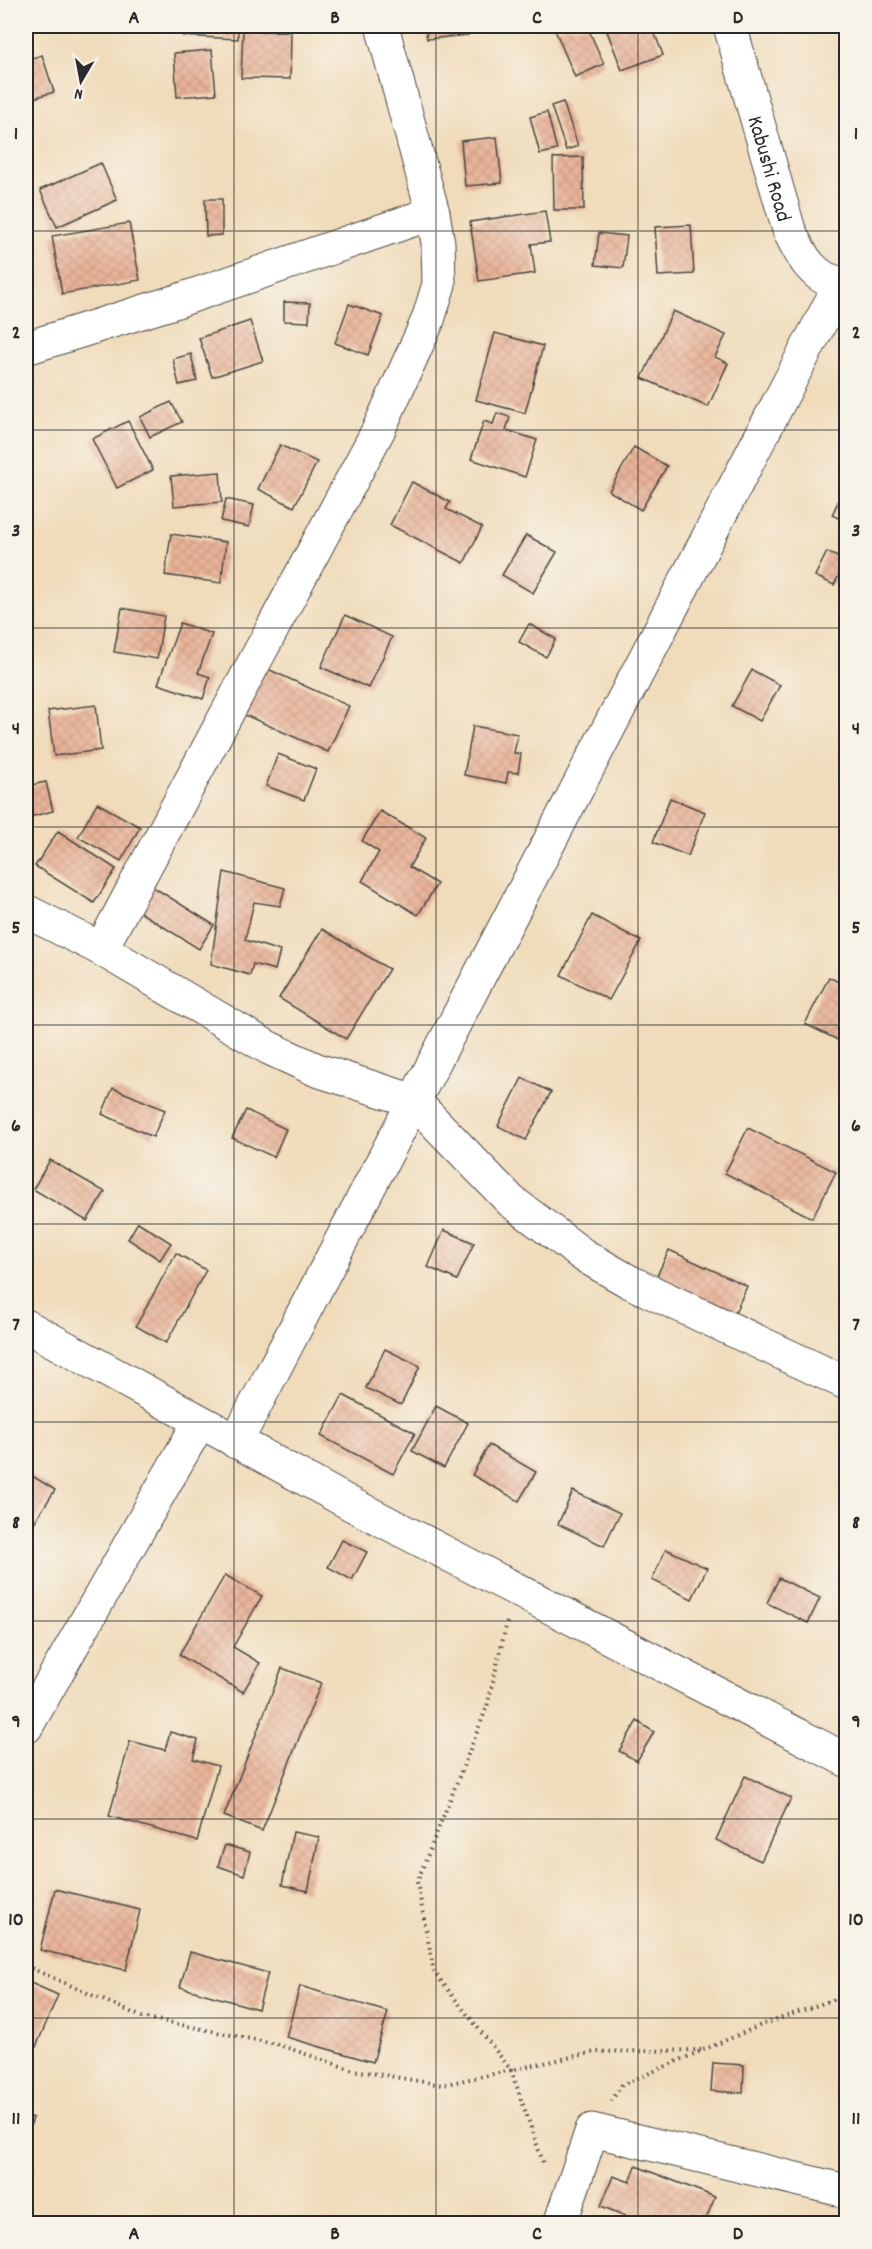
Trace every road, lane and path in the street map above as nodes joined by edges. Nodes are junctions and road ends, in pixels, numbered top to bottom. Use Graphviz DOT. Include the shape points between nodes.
graph roads {
  1 [pos="382,26"];
  2 [pos="730,26"];
  3 [pos="433,213"];
  4 [pos="844,283"];
  5 [pos="26,348"];
  6 [pos="26,911"];
  7 [pos="100,949"];
  8 [pos="414,1101"];
  9 [pos="26,1326"];
  10 [pos="846,1383"];
  11 [pos="200,1422"];
  12 [pos="236,1442"];
  13 [pos="515,1590"];
  14 [pos="26,1727"];
  15 [pos="846,1760"];
  16 [pos="26,1966"];
  17 [pos="846,1995"];
  18 [pos="701,2050"];
  19 [pos="511,2070"];
  20 [pos="592,2130"];
  21 [pos="846,2191"];
  22 [pos="561,2220"];
  1 -- 3 [label="street"];
  2 -- 4 [label="street, Kabushi Road" via="789,230 803,260 820,275"];
  3 -- 5 [label="street"];
  3 -- 7 [label="street" via="439,284 428,320 378,431"];
  4 -- 8 [label="street"];
  6 -- 7 [label="street"];
  7 -- 8 [label="street" via="269,1048 317,1070"];
  8 -- 10 [label="street" via="511,1202 583,1255 630,1282"];
  8 -- 12 [label="street"];
  9 -- 11 [label="street"];
  11 -- 12 [label="street"];
  11 -- 14 [label="street"];
  12 -- 13 [label="street"];
  13 -- 15 [label="street"];
  13 -- 19 [label="path" via="487,1707 417,1882 434,1972"];
  16 -- 19 [label="path" via="142,2017 276,2044 352,2070 442,2085"];
  17 -- 18 [label="path"];
  18 -- 19 [label="path" via="595,2052"];
  18 -- 20 [label="path" via="622,2085"];
  19 -- 22 [label="path"];
  20 -- 21 [label="street"];
  20 -- 22 [label="street"];
}
